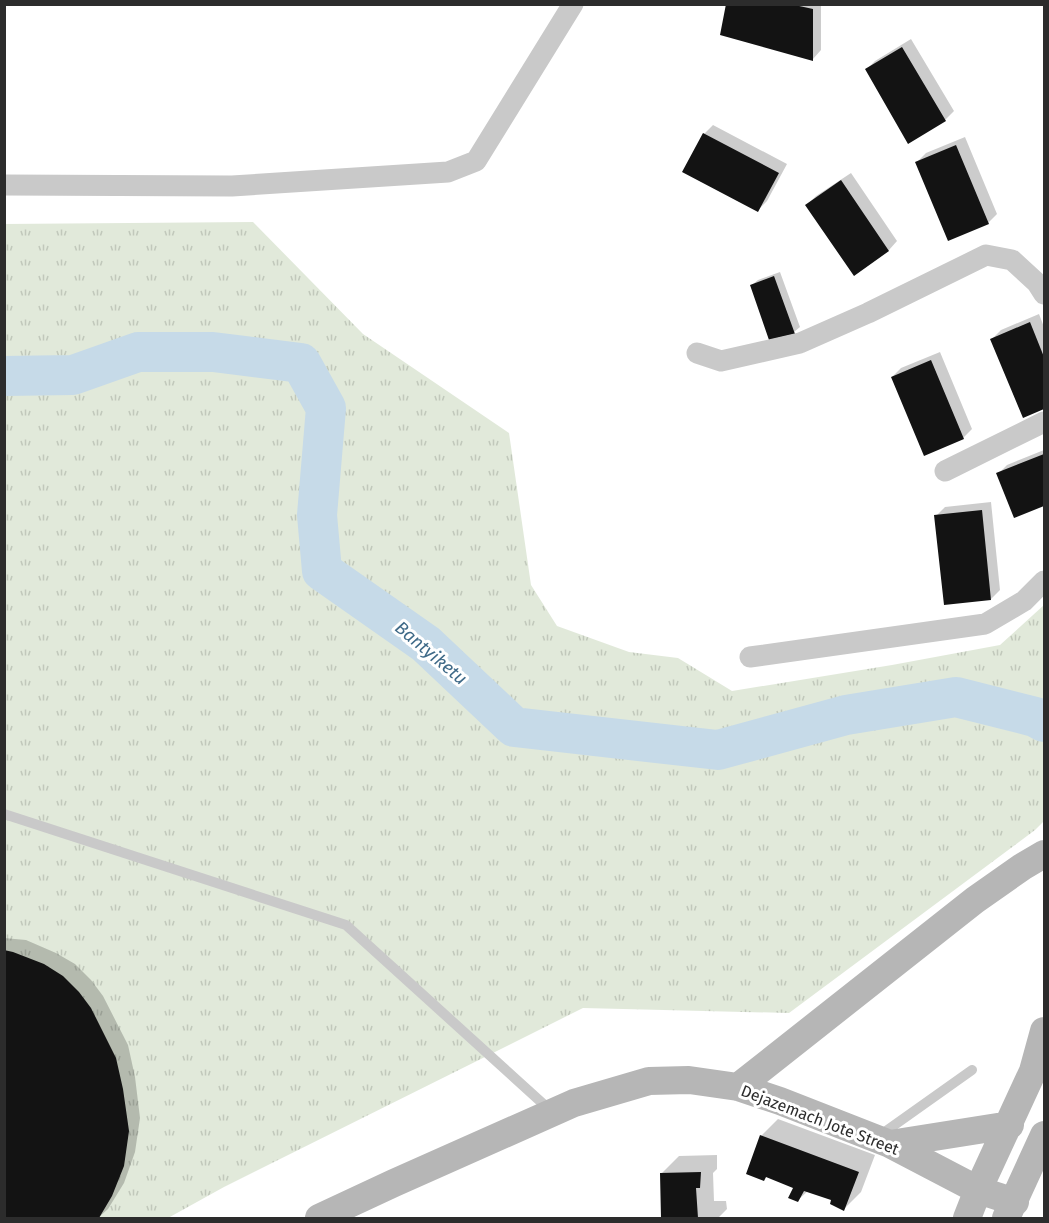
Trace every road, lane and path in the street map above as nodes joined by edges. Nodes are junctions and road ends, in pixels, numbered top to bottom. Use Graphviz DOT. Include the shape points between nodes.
graph roads {
  1 [pos="573,4"];
  2 [pos="4,185"];
  3 [pos="1044,294"];
  4 [pos="697,353"];
  5 [pos="1044,422"];
  6 [pos="945,471"];
  7 [pos="1044,581"];
  8 [pos="750,657"];
  9 [pos="4,814"];
  10 [pos="1044,854"];
  11 [pos="1044,1031"];
  12 [pos="972,1070"];
  13 [pos="738,1088"];
  14 [pos="553,1113"];
  15 [pos="1010,1125"];
  16 [pos="1044,1135"];
  17 [pos="883,1141"];
  18 [pos="978,1190"];
  19 [pos="1011,1210"];
  20 [pos="328,1217"];
  21 [pos="967,1218"];
  1 -- 2 [label="street" via="476,161 448,172 232,186"];
  3 -- 4 [label="street" via="1011,261 986,255 800,343 721,361"];
  5 -- 6 [label="street"];
  7 -- 8 [label="street" via="1023,601 985,624"];
  9 -- 14 [label="lane" via="346,925"];
  10 -- 13 [label="main road" via="975,900"];
  11 -- 15 [label="main road" via="1033,1071"];
  12 -- 17 [label="lane"];
  13 -- 14 [label="main road, Dejazemach Jote Street" via="689,1080 648,1081"];
  13 -- 17 [label="main road, Dejazemach Jote Street"];
  14 -- 20 [label="main road, Dejazemach Jote Street" via="394,1183"];
  15 -- 17 [label="main road"];
  15 -- 18 [label="main road"];
  16 -- 19 [label="main road"];
  17 -- 18 [label="main road, Dejazemach Jote Street"];
  18 -- 19 [label="main road, Dejazemach Jote Street"];
  18 -- 21 [label="main road"];
}
